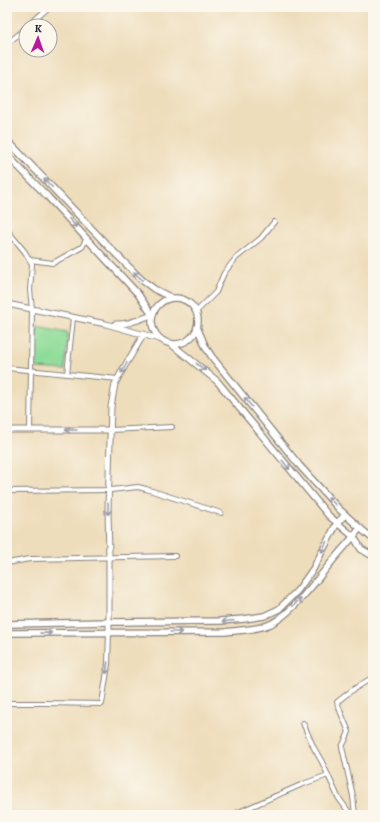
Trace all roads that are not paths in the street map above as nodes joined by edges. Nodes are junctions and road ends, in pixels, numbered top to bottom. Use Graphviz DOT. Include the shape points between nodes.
graph roads {
  1 [pos="49,7"];
  2 [pos="37,18"];
  3 [pos="18,35"];
  4 [pos="7,44"];
  5 [pos="7,140"];
  6 [pos="7,155"];
  7 [pos="274,222"];
  8 [pos="7,230"];
  9 [pos="87,238"];
  10 [pos="30,260"];
  11 [pos="170,297"];
  12 [pos="7,304"];
  13 [pos="32,309"];
  14 [pos="196,312"];
  15 [pos="152,315"];
  16 [pos="73,318"];
  17 [pos="106,324"];
  18 [pos="197,327"];
  19 [pos="144,334"];
  20 [pos="159,339"];
  21 [pos="170,343"];
  22 [pos="7,368"];
  23 [pos="31,371"];
  24 [pos="67,374"];
  25 [pos="118,379"];
  26 [pos="172,427"];
  27 [pos="7,430"];
  28 [pos="30,430"];
  29 [pos="110,430"];
  30 [pos="109,490"];
  31 [pos="7,491"];
  32 [pos="221,513"];
  33 [pos="345,515"];
  34 [pos="337,523"];
  35 [pos="360,528"];
  36 [pos="354,537"];
  37 [pos="373,539"];
  38 [pos="175,556"];
  39 [pos="373,556"];
  40 [pos="109,557"];
  41 [pos="7,559"];
  42 [pos="7,563"];
  43 [pos="110,622"];
  44 [pos="7,624"];
  45 [pos="109,632"];
  46 [pos="7,633"];
  47 [pos="373,677"];
  48 [pos="7,703"];
  49 [pos="303,723"];
  50 [pos="328,775"];
  51 [pos="232,815"];
  52 [pos="351,815"];
  53 [pos="354,815"];
  1 -- 2 [label="street"];
  3 -- 4 [label="street"];
  11 -- 5 [label="main road, one-way" via="142,280"];
  6 -- 9 [label="main road, one-way"];
  7 -- 14 [label="street" via="261,238 236,258 224,273 216,292"];
  8 -- 10 [label="street"];
  9 -- 10 [label="street" via="82,247 53,263"];
  9 -- 15 [label="main road" via="138,294"];
  10 -- 13 [label="street"];
  11 -- 14 [label="main road" via="186,300"];
  11 -- 15 [label="main road" via="157,305"];
  12 -- 13 [label="street"];
  13 -- 16 [label="street"];
  13 -- 23 [label="street"];
  14 -- 18 [label="main road"];
  15 -- 17 [label="street" via="122,325"];
  15 -- 20 [label="main road" via="154,333"];
  16 -- 17 [label="street"];
  16 -- 24 [label="street"];
  17 -- 19 [label="street"];
  18 -- 21 [label="main road" via="188,340"];
  33 -- 18 [label="main road, one-way" via="299,465 222,369 206,348"];
  19 -- 20 [label="street"];
  19 -- 25 [label="street, one-way"];
  20 -- 21 [label="main road"];
  21 -- 34 [label="main road, one-way" via="217,381"];
  22 -- 23 [label="street"];
  23 -- 24 [label="street"];
  23 -- 28 [label="street"];
  24 -- 25 [label="street"];
  25 -- 29 [label="street" via="111,407"];
  26 -- 29 [label="street"];
  27 -- 28 [label="street"];
  29 -- 28 [label="street, one-way"];
  29 -- 30 [label="street"];
  30 -- 31 [label="street"];
  30 -- 32 [label="street" via="138,487"];
  30 -- 40 [label="street, one-way"];
  33 -- 34 [label="main road"];
  33 -- 35 [label="main road"];
  34 -- 36 [label="main road"];
  34 -- 43 [label="main road, one-way" via="313,569 298,590 279,609 264,616 220,622"];
  35 -- 36 [label="main road"];
  35 -- 37 [label="main road"];
  36 -- 39 [label="main road" via="361,548"];
  45 -- 36 [label="main road, one-way" via="226,632 253,630 269,625 283,616 302,597"];
  38 -- 40 [label="street"];
  40 -- 42 [label="street" via="30,559"];
  40 -- 43 [label="street"];
  41 -- 42 [label="street"];
  43 -- 44 [label="main road"];
  43 -- 45 [label="street"];
  46 -- 45 [label="main road, one-way"];
  45 -- 48 [label="street, one-way" via="108,664 102,704"];
  47 -- 53 [label="street" via="337,702 349,732 342,747 353,796"];
  49 -- 50 [label="street"];
  50 -- 51 [label="street"];
  50 -- 52 [label="street" via="338,797"];
}
